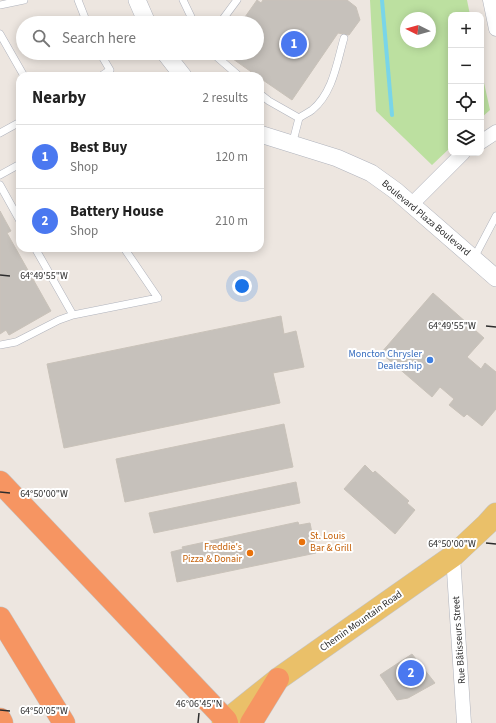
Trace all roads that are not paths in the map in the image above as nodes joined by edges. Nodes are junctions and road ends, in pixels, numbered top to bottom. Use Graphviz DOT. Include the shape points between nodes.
graph roads {
  1 [pos="24,0"];
  2 [pos="78,0"];
  3 [pos="137,0"];
  4 [pos="183,0"];
  5 [pos="237,0"];
  6 [pos="490,0"];
  7 [pos="0,5"];
  8 [pos="84,16"];
  9 [pos="144,16"];
  10 [pos="191,16"];
  11 [pos="225,16"];
  12 [pos="496,29"];
  13 [pos="0,34"];
  14 [pos="344,38"];
  15 [pos="104,60"];
  16 [pos="170,60"];
  17 [pos="220,60"];
  18 [pos="22,72"];
  19 [pos="107,72"];
  20 [pos="178,72"];
  21 [pos="234,72"];
  22 [pos="264,97"];
  23 [pos="299,118"];
  24 [pos="16,124"];
  25 [pos="496,132"];
  26 [pos="0,133"];
  27 [pos="264,135"];
  28 [pos="484,140"];
  29 [pos="292,144"];
  30 [pos="460,156"];
  31 [pos="16,166"];
  32 [pos="0,175"];
  33 [pos="0,185"];
  34 [pos="412,204"];
  35 [pos="16,214"];
  36 [pos="495,220"];
  37 [pos="37,252"];
  38 [pos="127,252"];
  39 [pos="474,258"];
  40 [pos="496,278"];
  41 [pos="73,315"];
  42 [pos="0,345"];
  43 [pos="0,482"];
  44 [pos="496,514"];
  45 [pos="453,556"];
  46 [pos="0,618"];
  47 [pos="278,679"];
  48 [pos="0,719"];
  49 [pos="225,722"];
  50 [pos="2,723"];
  51 [pos="64,723"];
  52 [pos="252,723"];
  53 [pos="464,723"];
  1 -- 7 [label="lane"];
  2 -- 8 [label="lane"];
  3 -- 9 [label="street"];
  4 -- 10 [label="lane"];
  5 -- 11 [label="lane"];
  6 -- 12 [label="street"];
  13 -- 18 [label="lane"];
  14 -- 23 [label="lane" via="322,100"];
  15 -- 19 [label="lane" via="110,70"];
  16 -- 20 [label="street"];
  17 -- 21 [label="lane"];
  22 -- 23 [label="lane"];
  23 -- 29 [label="lane"];
  24 -- 26 [label="lane"];
  25 -- 28 [label="street"];
  27 -- 29 [label="street, Boulevard Plaza Boulevard"];
  29 -- 34 [label="street, Boulevard Plaza Boulevard" via="337,158 371,173"];
  30 -- 34 [label="street"];
  31 -- 32 [label="lane"];
  33 -- 35 [label="lane"];
  34 -- 39 [label="street, Boulevard Plaza Boulevard"];
  36 -- 39 [label="lane"];
  37 -- 41 [label="lane"];
  38 -- 41 [label="lane" via="158,298"];
  39 -- 40 [label="street, Boulevard Plaza Boulevard"];
  41 -- 42 [label="lane" via="16,342"];
  43 -- 49 [label="highway"];
  44 -- 45 [label="main road, Chemin Mountain Road"];
  45 -- 47 [label="main road, Chemin Mountain Road"];
  45 -- 53 [label="street, Rue Bâtisseurs Street"];
  46 -- 51 [label="highway"];
  47 -- 49 [label="main road, Chemin Mountain Road"];
  47 -- 52 [label="highway"];
  48 -- 50 [label="highway"];
}
